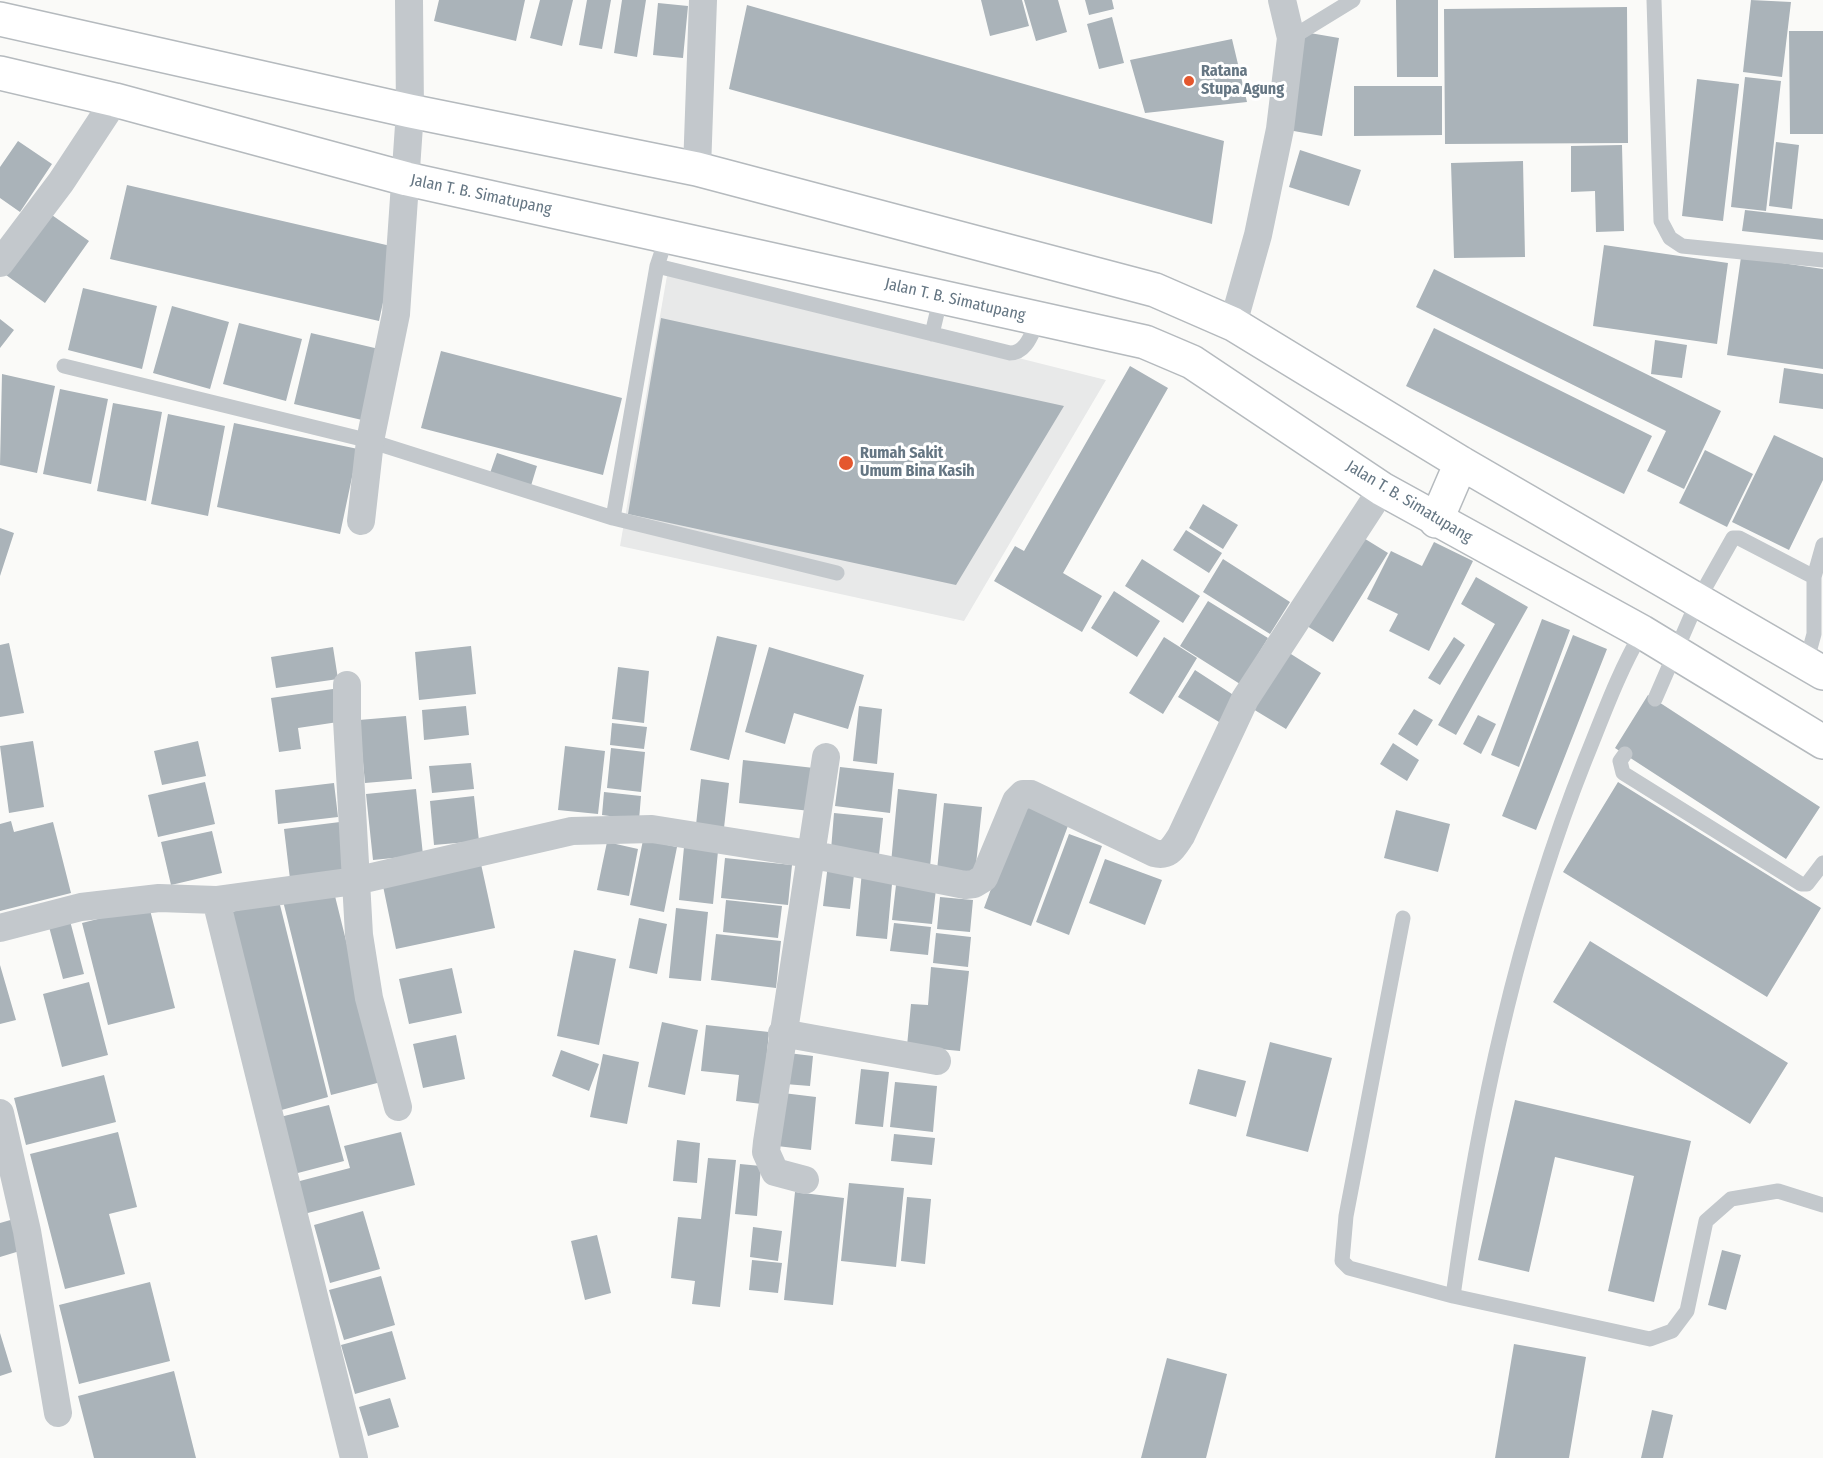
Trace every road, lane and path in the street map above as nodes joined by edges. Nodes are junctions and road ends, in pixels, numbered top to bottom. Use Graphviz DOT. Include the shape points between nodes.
graph roads {
  1 [pos="409,0"];
  2 [pos="703,0"];
  3 [pos="1282,0"];
  4 [pos="1353,0"];
  5 [pos="1654,0"];
  6 [pos="0,19"];
  7 [pos="1292,38"];
  8 [pos="0,73"];
  9 [pos="116,100"];
  10 [pos="410,111"];
  11 [pos="697,169"];
  12 [pos="407,179"];
  13 [pos="667,236"];
  14 [pos="1823,260"];
  15 [pos="0,263"];
  16 [pos="657,266"];
  17 [pos="941,296"];
  18 [pos="1038,319"];
  19 [pos="1233,324"];
  20 [pos="932,334"];
  21 [pos="64,366"];
  22 [pos="370,441"];
  23 [pos="1461,463"];
  24 [pos="1382,489"];
  25 [pos="613,519"];
  26 [pos="1436,520"];
  27 [pos="361,521"];
  28 [pos="1823,545"];
  29 [pos="837,573"];
  30 [pos="1814,577"];
  31 [pos="1698,600"];
  32 [pos="1642,632"];
  33 [pos="1677,653"];
  34 [pos="1815,668"];
  35 [pos="347,685"];
  36 [pos="1655,699"];
  37 [pos="1823,742"];
  38 [pos="1625,754"];
  39 [pos="825,757"];
  40 [pos="809,854"];
  41 [pos="1823,862"];
  42 [pos="355,881"];
  43 [pos="216,900"];
  44 [pos="1403,918"];
  45 [pos="0,928"];
  46 [pos="782,1033"];
  47 [pos="937,1061"];
  48 [pos="398,1107"];
  49 [pos="0,1113"];
  50 [pos="805,1180"];
  51 [pos="1823,1205"];
  52 [pos="1453,1296"];
  53 [pos="58,1413"];
  54 [pos="354,1458"];
  1 -- 10 [label="street"];
  2 -- 11 [label="street"];
  3 -- 7 [label="street"];
  4 -- 7 [label="lane"];
  5 -- 14 [label="lane" via="1661,221 1670,238 1682,246"];
  6 -- 10 [label="main road"];
  7 -- 19 [label="street" via="1280,129 1258,235"];
  8 -- 9 [label="main road, Jalan T. B. Simatupang"];
  9 -- 12 [label="main road, Jalan T. B. Simatupang"];
  9 -- 15 [label="street"];
  10 -- 11 [label="main road"];
  10 -- 12 [label="street"];
  11 -- 19 [label="main road" via="1155,290"];
  12 -- 13 [label="main road, Jalan T. B. Simatupang"];
  12 -- 22 [label="street" via="396,314"];
  13 -- 16 [label="lane"];
  13 -- 17 [label="main road, Jalan T. B. Simatupang"];
  16 -- 20 [label="lane"];
  16 -- 25 [label="lane"];
  17 -- 18 [label="main road, Jalan T. B. Simatupang"];
  17 -- 20 [label="lane"];
  18 -- 20 [label="lane" via="1024,349 1018,353"];
  18 -- 24 [label="main road, Jalan T. B. Simatupang" via="1145,342 1192,362"];
  19 -- 23 [label="main road"];
  21 -- 22 [label="lane"];
  22 -- 25 [label="lane"];
  22 -- 27 [label="street"];
  23 -- 26 [label="main road"];
  23 -- 31 [label="main road"];
  24 -- 26 [label="main road, Jalan T. B. Simatupang"];
  24 -- 40 [label="street" via="1245,699 1170,853 1154,854 1031,794 1023,794 1016,801 984,878 974,884"];
  25 -- 29 [label="lane"];
  26 -- 32 [label="main road, Jalan T. B. Simatupang"];
  28 -- 30 [label="lane"];
  30 -- 31 [label="lane" via="1735,537"];
  30 -- 34 [label="lane"];
  31 -- 33 [label="lane"];
  31 -- 34 [label="main road"];
  32 -- 33 [label="main road, Jalan T. B. Simatupang"];
  32 -- 52 [label="lane" via="1623,664 1569,800 1518,958 1488,1093"];
  33 -- 36 [label="lane"];
  33 -- 37 [label="main road, Jalan T. B. Simatupang"];
  35 -- 42 [label="street"];
  38 -- 41 [label="lane" via="1620,760 1623,773 1802,884 1811,881"];
  39 -- 40 [label="street"];
  40 -- 42 [label="street" via="652,829 572,831"];
  40 -- 46 [label="street"];
  42 -- 43 [label="street"];
  42 -- 48 [label="street" via="369,998"];
  43 -- 45 [label="street" via="159,898 81,907"];
  43 -- 54 [label="street"];
  44 -- 52 [label="lane" via="1346,1216 1342,1261 1349,1268"];
  46 -- 47 [label="street"];
  46 -- 50 [label="street" via="766,1152 775,1172"];
  49 -- 53 [label="street" via="27,1231"];
  51 -- 52 [label="lane" via="1778,1191 1731,1199 1706,1221 1687,1311 1672,1331 1650,1340"];
}
